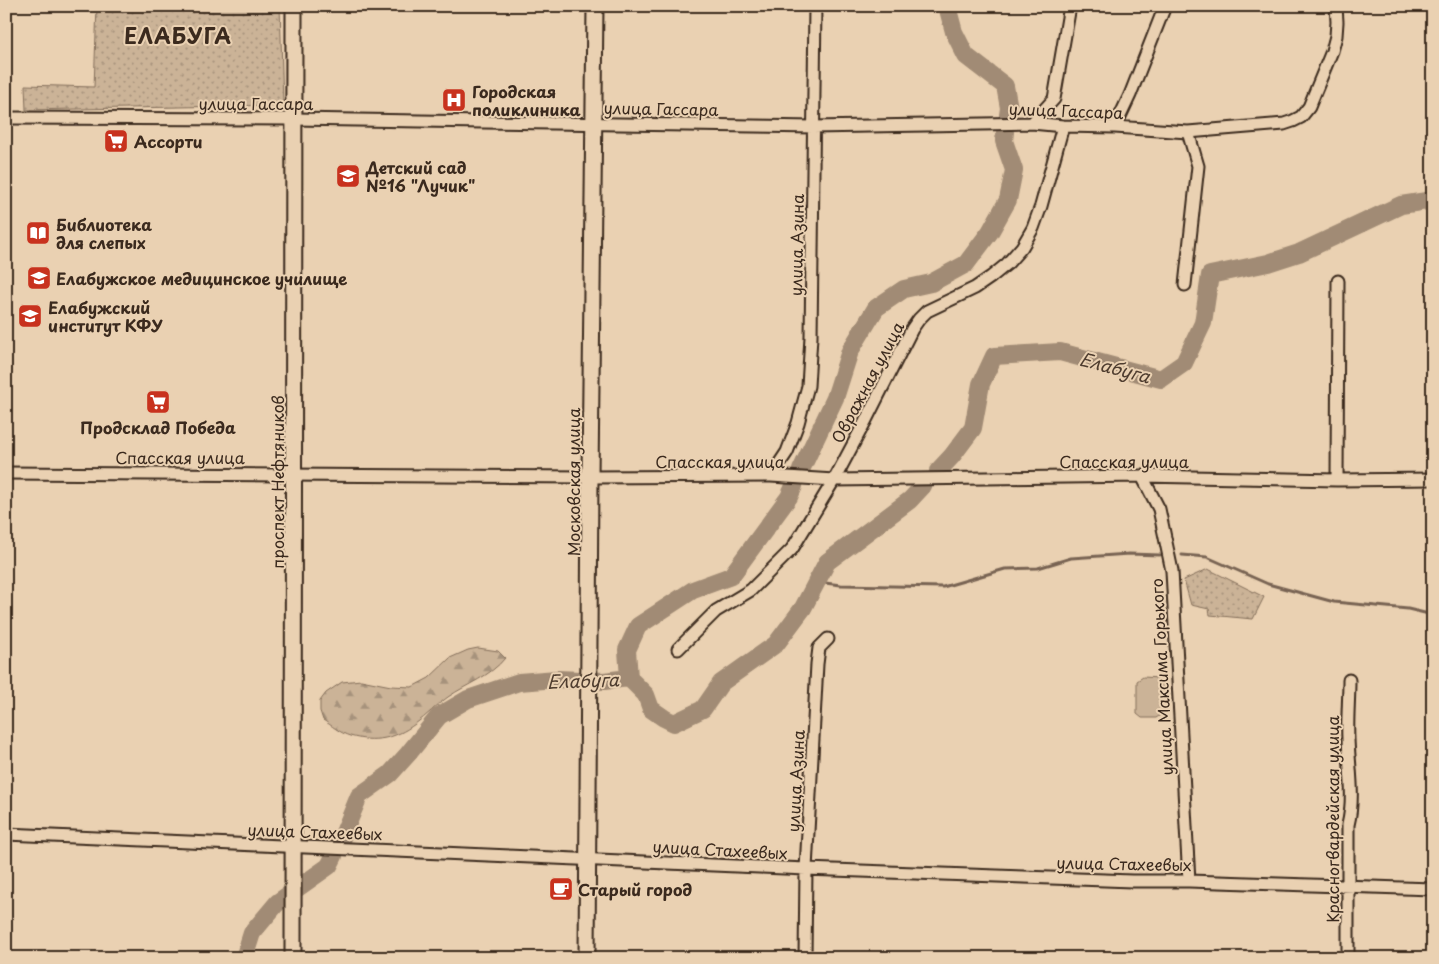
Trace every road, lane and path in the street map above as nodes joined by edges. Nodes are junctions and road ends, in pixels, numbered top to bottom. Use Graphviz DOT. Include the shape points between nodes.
graph roads {
  1 [pos="294,6"];
  2 [pos="595,6"];
  3 [pos="815,6"];
  4 [pos="1070,6"];
  5 [pos="1165,6"];
  6 [pos="1336,6"];
  7 [pos="6,118"];
  8 [pos="293,119"];
  9 [pos="594,122"];
  10 [pos="1032,123"];
  11 [pos="1063,126"];
  12 [pos="813,127"];
  13 [pos="1115,127"];
  14 [pos="1188,132"];
  15 [pos="1338,281"];
  16 [pos="1185,285"];
  17 [pos="6,473"];
  18 [pos="295,474"];
  19 [pos="771,476"];
  20 [pos="1142,476"];
  21 [pos="590,477"];
  22 [pos="1433,479"];
  23 [pos="834,480"];
  24 [pos="1337,480"];
  25 [pos="828,639"];
  26 [pos="678,649"];
  27 [pos="1349,680"];
  28 [pos="6,834"];
  29 [pos="294,846"];
  30 [pos="588,859"];
  31 [pos="806,869"];
  32 [pos="1189,881"];
  33 [pos="1348,887"];
  34 [pos="1433,889"];
  35 [pos="293,958"];
  36 [pos="587,958"];
  37 [pos="804,958"];
  38 [pos="1348,958"];
  1 -- 8 [label="main road, проспект Нефтяников"];
  2 -- 9 [label="main road, Московская улица"];
  3 -- 12 [label="street, улица Азина"];
  4 -- 10 [label="street" via="1054,99"];
  5 -- 13 [label="street"];
  6 -- 14 [label="street, улица Гассара" via="1336,36 1332,51 1309,107 1301,117 1284,124"];
  7 -- 8 [label="street, улица Гассара"];
  8 -- 9 [label="street, улица Гассара"];
  8 -- 18 [label="main road, проспект Нефтяников"];
  9 -- 12 [label="street, улица Гассара"];
  9 -- 21 [label="main road, Московская улица"];
  10 -- 11 [label="street, улица Гассара"];
  10 -- 12 [label="street, улица Гассара"];
  11 -- 13 [label="street, улица Гассара"];
  11 -- 23 [label="street, Овражная улица" via="1041,206 1022,247 991,277 927,311 919,319"];
  12 -- 19 [label="street, улица Азина" via="808,386 787,452"];
  13 -- 14 [label="street, улица Гассара"];
  14 -- 16 [label="street" via="1198,166"];
  15 -- 24 [label="street"];
  17 -- 18 [label="street, Спасская улица"];
  18 -- 21 [label="street, Спасская улица"];
  18 -- 29 [label="main road, проспект Нефтяников"];
  19 -- 21 [label="street, Спасская улица"];
  19 -- 23 [label="street, Спасская улица"];
  20 -- 23 [label="street, Спасская улица"];
  20 -- 24 [label="street, Спасская улица"];
  20 -- 32 [label="street, улица Максима Горького" via="1159,510 1172,571"];
  21 -- 30 [label="main road, Московская улица"];
  22 -- 24 [label="street, Спасская улица"];
  23 -- 26 [label="street, Овражная улица" via="792,549 751,590 716,611"];
  25 -- 31 [label="street, улица Азина" via="819,648 817,664"];
  27 -- 33 [label="street, Красногвардейская улица" via="1351,812"];
  28 -- 29 [label="street, улица Стахеевых"];
  29 -- 30 [label="street, улица Стахеевых"];
  29 -- 35 [label="main road, проспект Нефтяников"];
  30 -- 31 [label="street, улица Стахеевых"];
  30 -- 36 [label="main road, Московская улица"];
  31 -- 32 [label="street, улица Стахеевых"];
  31 -- 37 [label="street, улица Азина"];
  32 -- 33 [label="street, улица Стахеевых"];
  33 -- 34 [label="street, улица Стахеевых"];
  33 -- 38 [label="street, Красногвардейская улица"];
}
